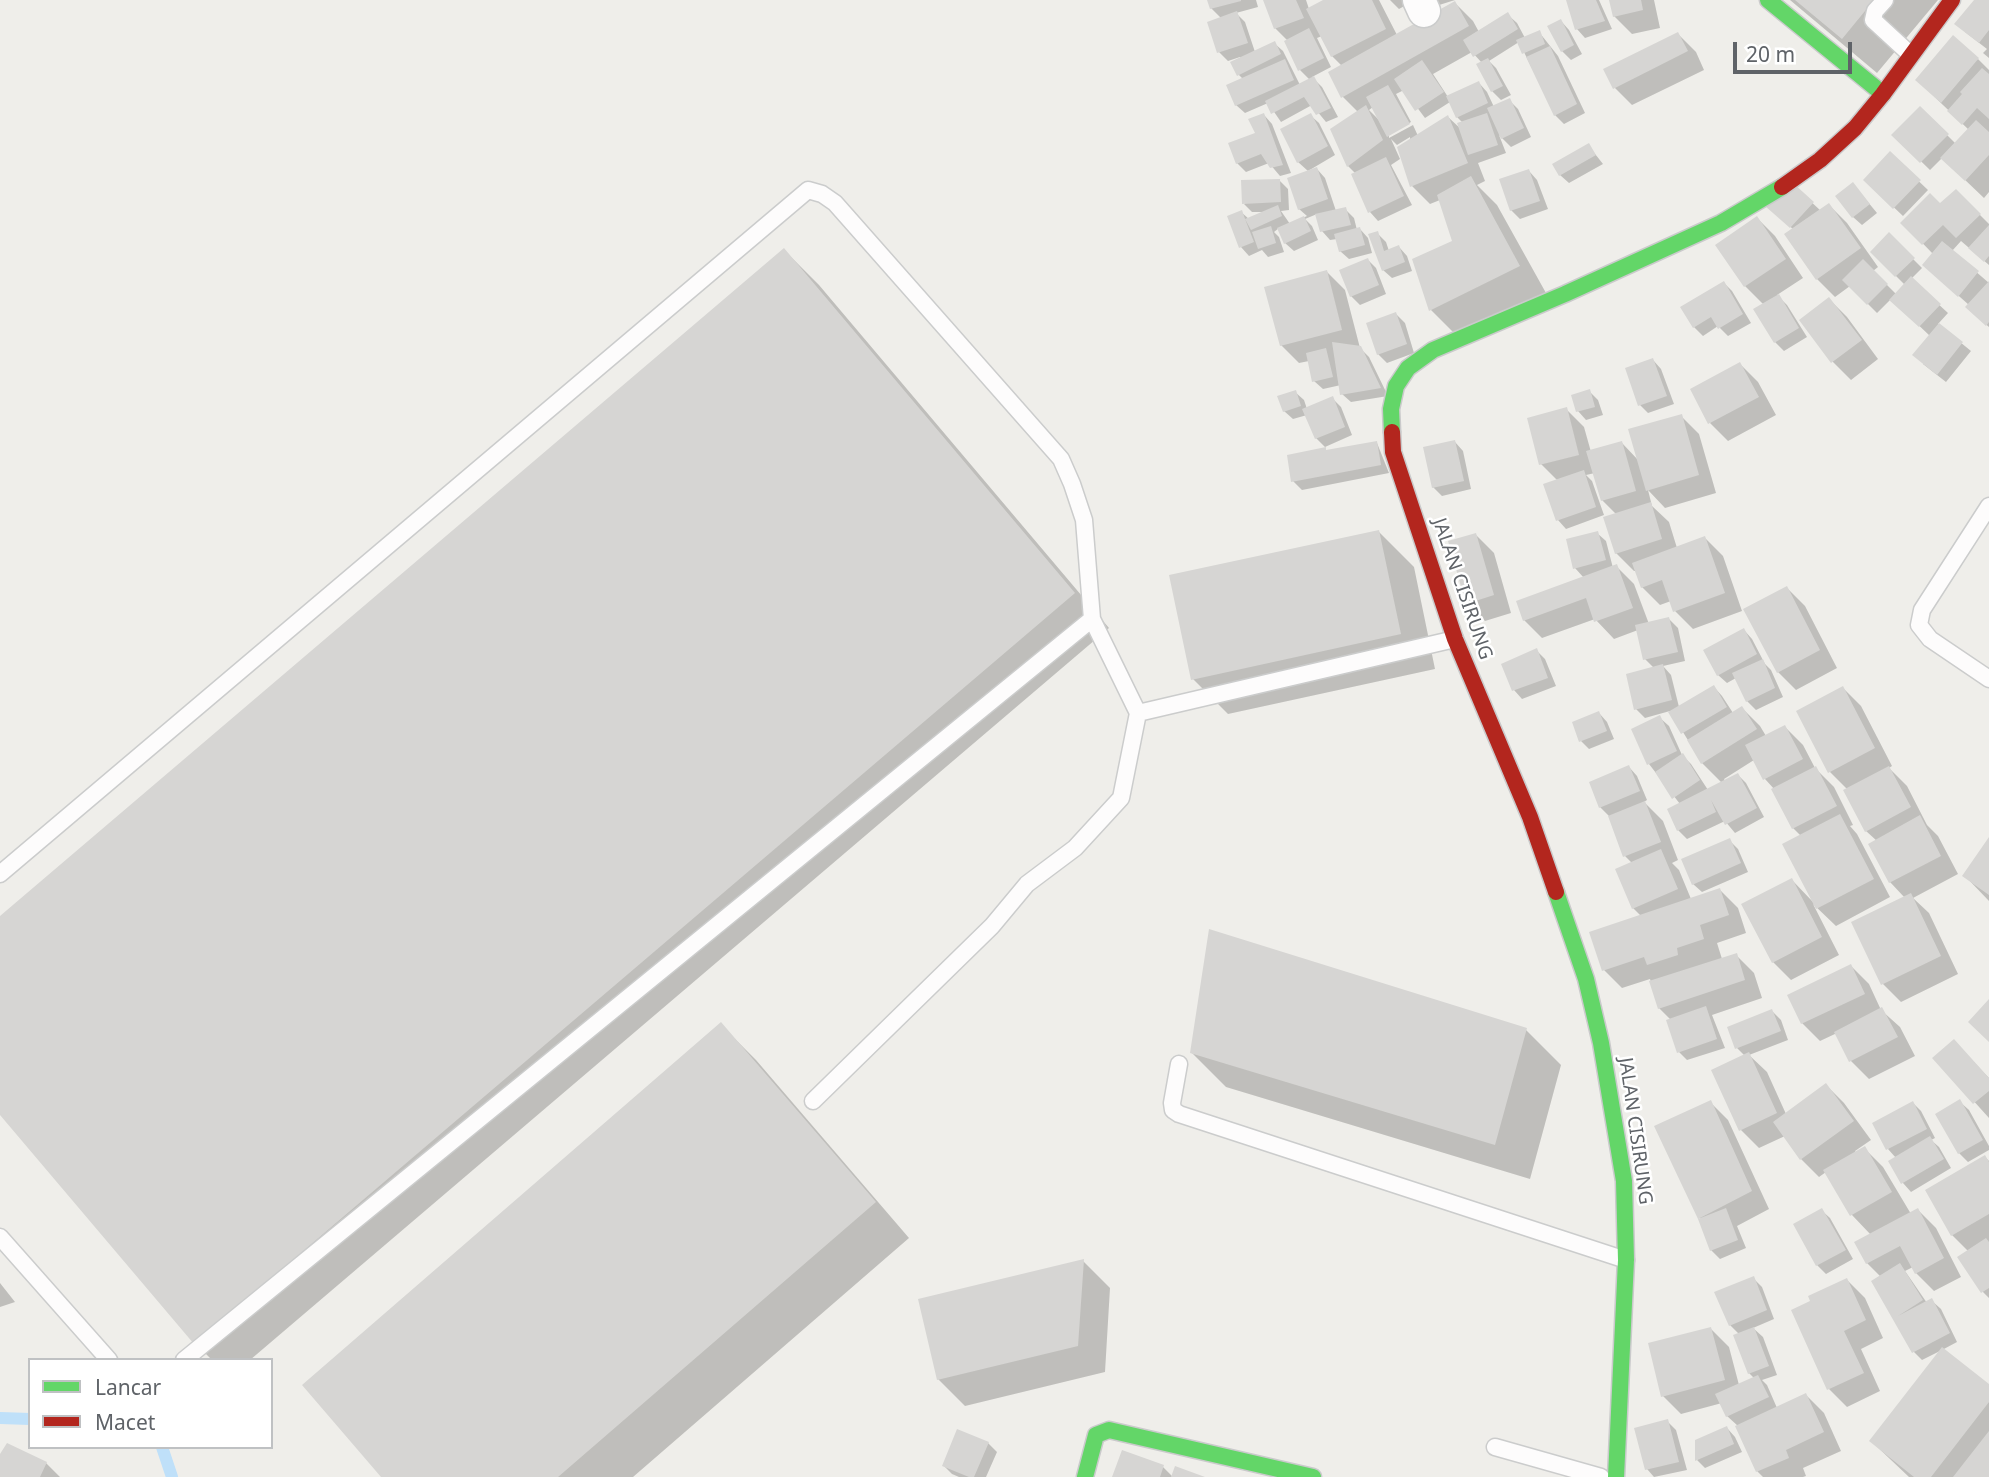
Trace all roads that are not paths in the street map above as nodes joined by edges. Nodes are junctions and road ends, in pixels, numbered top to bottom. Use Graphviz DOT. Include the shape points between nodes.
graph roads {
  1 [pos="1768,0"];
  2 [pos="1885,0"];
  3 [pos="1952,0"];
  4 [pos="1911,55"];
  5 [pos="1884,94"];
  6 [pos="1989,506"];
  7 [pos="1092,619"];
  8 [pos="1455,639"];
  9 [pos="1989,679"];
  10 [pos="1138,713"];
  11 [pos="0,874"];
  12 [pos="1179,1064"];
  13 [pos="813,1101"];
  14 [pos="0,1237"];
  15 [pos="1626,1260"];
  16 [pos="107,1358"];
  17 [pos="186,1358"];
  18 [pos="1495,1447"];
  19 [pos="1085,1477"];
  20 [pos="1313,1477"];
  21 [pos="1601,1477"];
  22 [pos="1616,1477"];
  1 -- 5 [label="main road"];
  2 -- 4 [label="lane" via="1873,20"];
  3 -- 4 [label="main road, JALAN CISIRUNG"];
  4 -- 5 [label="main road, JALAN CISIRUNG"];
  5 -- 8 [label="main road, JALAN CISIRUNG" via="1820,160 1743,211 1433,350 1408,368 1396,386 1391,409 1392,452"];
  6 -- 9 [label="lane" via="1922,610 1919,625 1930,639"];
  7 -- 10 [label="lane"];
  7 -- 11 [label="lane" via="1084,520 1061,460 835,203 808,190"];
  7 -- 17 [label="lane"];
  8 -- 10 [label="lane"];
  8 -- 15 [label="main road, JALAN CISIRUNG" via="1530,817 1586,979 1611,1092 1624,1181"];
  10 -- 13 [label="lane" via="1121,798 1075,848 1027,884 992,926"];
  12 -- 15 [label="lane" via="1172,1103 1179,1114"];
  14 -- 16 [label="lane"];
  15 -- 22 [label="main road, JALAN CISIRUNG"];
  18 -- 21 [label="lane"];
  19 -- 20 [label="main road" via="1096,1435 1109,1430"];
}
